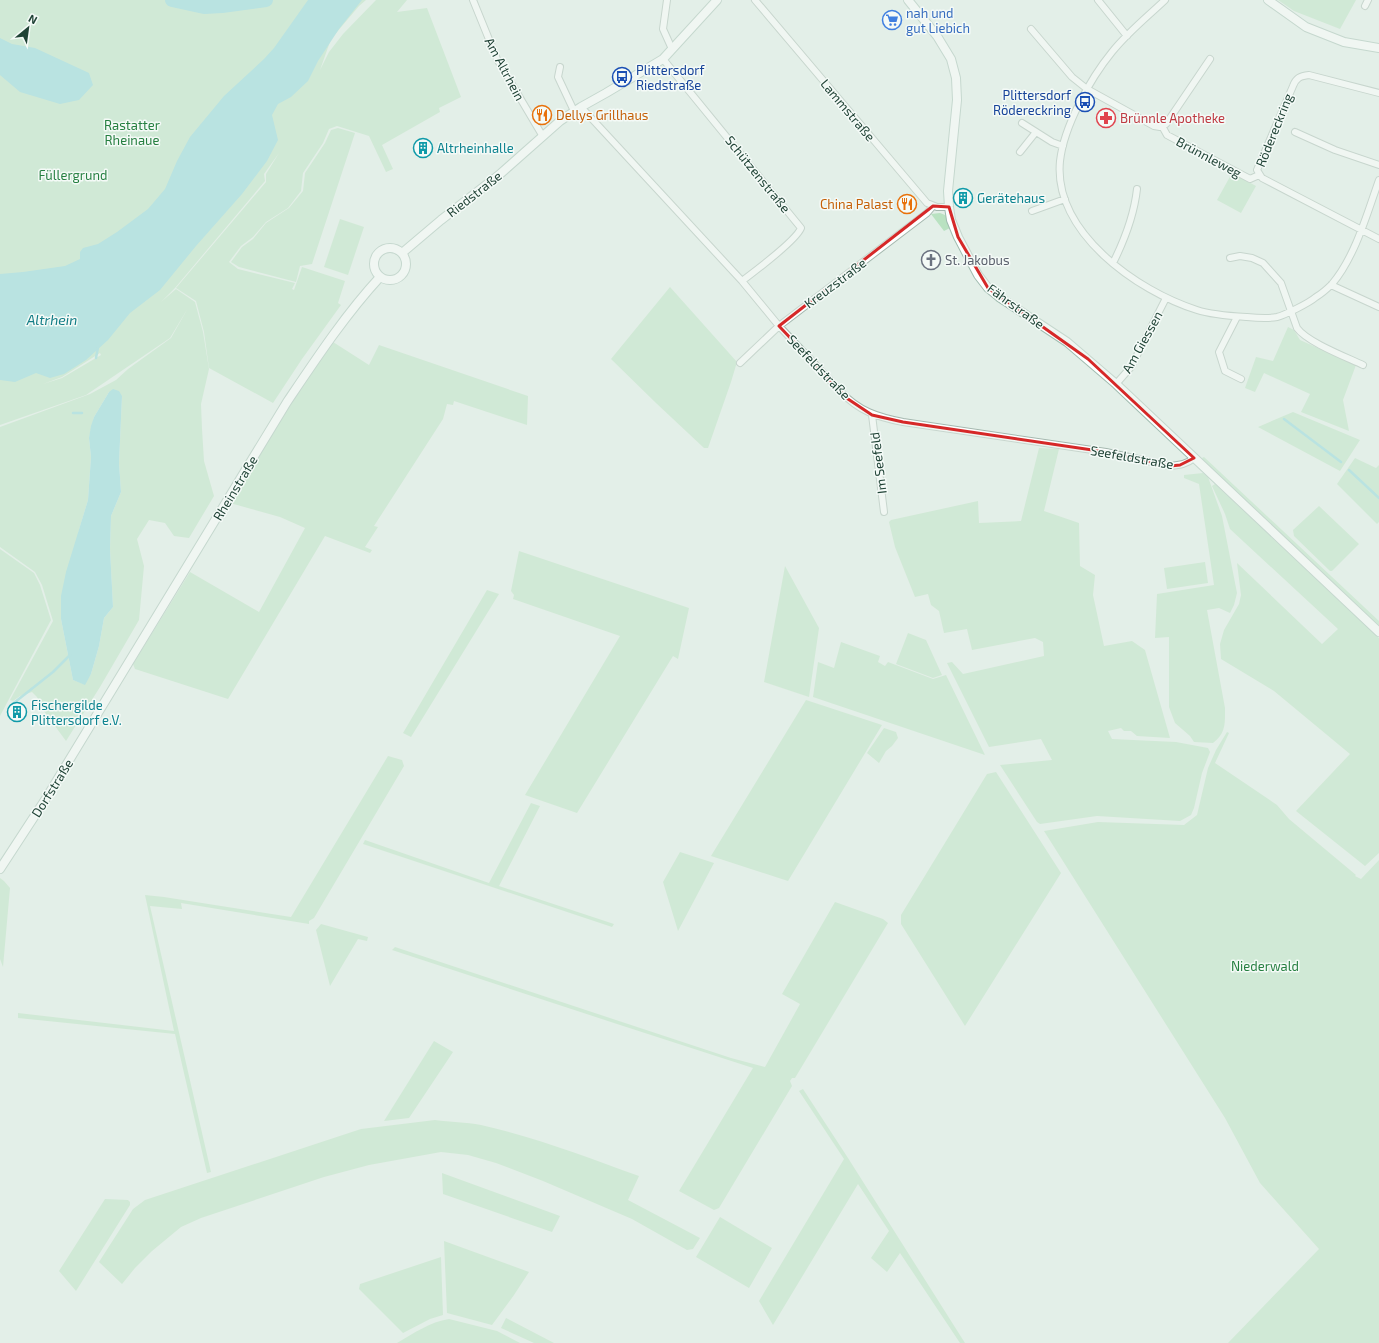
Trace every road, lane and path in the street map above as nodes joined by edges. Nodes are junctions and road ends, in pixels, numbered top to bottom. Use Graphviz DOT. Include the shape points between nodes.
graph roads {
  1 [pos="473,0"];
  2 [pos="667,0"];
  3 [pos="717,0"];
  4 [pos="755,0"];
  5 [pos="908,0"];
  6 [pos="1098,0"];
  7 [pos="1165,0"];
  8 [pos="1268,0"];
  9 [pos="1031,29"];
  10 [pos="1127,36"];
  11 [pos="1379,48"];
  12 [pos="672,49"];
  13 [pos="663,59"];
  14 [pos="1210,59"];
  15 [pos="560,67"];
  16 [pos="1087,90"];
  17 [pos="1379,93"];
  18 [pos="578,109"];
  19 [pos="1022,123"];
  20 [pos="1162,126"];
  21 [pos="1036,132"];
  22 [pos="1295,132"];
  23 [pos="542,135"];
  24 [pos="1063,146"];
  25 [pos="1020,152"];
  26 [pos="1379,165"];
  27 [pos="1259,175"];
  28 [pos="1379,180"];
  29 [pos="1137,189"];
  30 [pos="1065,199"];
  31 [pos="934,206"];
  32 [pos="949,207"];
  33 [pos="1032,211"];
  34 [pos="1361,230"];
  35 [pos="1379,239"];
  36 [pos="402,253"];
  37 [pos="1230,258"];
  38 [pos="1113,263"];
  39 [pos="380,277"];
  40 [pos="742,281"];
  41 [pos="1331,285"];
  42 [pos="1166,298"];
  43 [pos="1379,307"];
  44 [pos="1291,311"];
  45 [pos="1237,317"];
  46 [pos="779,326"];
  47 [pos="740,363"];
  48 [pos="1363,365"];
  49 [pos="1241,380"];
  50 [pos="1116,384"];
  51 [pos="872,415"];
  52 [pos="1194,458"];
  53 [pos="884,512"];
  54 [pos="1379,632"];
  55 [pos="102,707"];
  56 [pos="0,869"];
  1 -- 23 [label="street, Am Altrhein" via="497,59"];
  2 -- 12 [label="street" via="663,29"];
  3 -- 12 [label="main road, Riedstraße"];
  4 -- 31 [label="street, Lammstraße" via="927,203"];
  5 -- 32 [label="main road, Fährstraße" via="937,36 951,59 956,78 957,100 948,191"];
  6 -- 10 [label="street"];
  7 -- 10 [label="street"];
  8 -- 11 [label="main road" via="1306,27 1344,42"];
  9 -- 16 [label="street" via="1072,77"];
  10 -- 16 [label="street" via="1112,52"];
  12 -- 13 [label="main road, Riedstraße"];
  13 -- 18 [label="main road, Riedstraße"];
  13 -- 40 [label="street, Schützenstraße" via="801,228 789,243"];
  14 -- 20 [label="street" via="1166,124"];
  15 -- 18 [label="street" via="558,77"];
  16 -- 20 [label="street" via="1154,126"];
  16 -- 24 [label="street"];
  17 -- 27 [label="street, Rödereckring" via="1309,75 1298,78 1257,167"];
  18 -- 23 [label="main road, Riedstraße"];
  18 -- 40 [label="street, Seefeldstraße"];
  19 -- 21 [label="street"];
  20 -- 27 [label="street, Brünnleweg" via="1167,135 1250,179"];
  21 -- 24 [label="street"];
  21 -- 25 [label="street"];
  22 -- 26 [label="street"];
  23 -- 36 [label="main road, Riedstraße" via="499,176 440,220"];
  24 -- 30 [label="street" via="1060,161"];
  27 -- 34 [label="street, Rödereckring"];
  28 -- 34 [label="street"];
  29 -- 38 [label="street" via="1129,228"];
  30 -- 33 [label="street"];
  30 -- 38 [label="street" via="1080,228 1096,248"];
  31 -- 32 [label="street"];
  31 -- 46 [label="street, Kreuzstraße"];
  32 -- 50 [label="main road, Fährstraße" via="958,237 972,266 988,288 1067,342"];
  34 -- 35 [label="street, Rödereckring"];
  34 -- 41 [label="street" via="1346,263"];
  36 -- 39 [label="main road" via="406,268 400,277 388,280"];
  36 -- 39 [label="main road" via="388,248 377,255 374,266"];
  37 -- 44 [label="street" via="1240,256 1263,263 1281,283"];
  38 -- 42 [label="street" via="1135,281"];
  39 -- 55 [label="main road, Rheinstraße" via="322,350 287,402"];
  40 -- 46 [label="street, Seefeldstraße"];
  41 -- 43 [label="street"];
  41 -- 44 [label="street" via="1314,299"];
  42 -- 45 [label="street" via="1197,310"];
  42 -- 50 [label="street, Am Giessen" via="1131,366"];
  44 -- 45 [label="street" via="1262,318"];
  44 -- 48 [label="street" via="1301,333"];
  45 -- 49 [label="street" via="1218,352 1225,371"];
  46 -- 47 [label="street, Kreuzstraße"];
  46 -- 51 [label="street, Seefeldstraße" via="848,399"];
  50 -- 52 [label="main road, Fährstraße"];
  51 -- 52 [label="street, Seefeldstraße" via="903,422 1106,452 1170,466 1189,462"];
  51 -- 53 [label="street, Im Seefeld"];
  52 -- 54 [label="main road, Fährstraße"];
  55 -- 56 [label="main road, Dorfstraße"];
}
